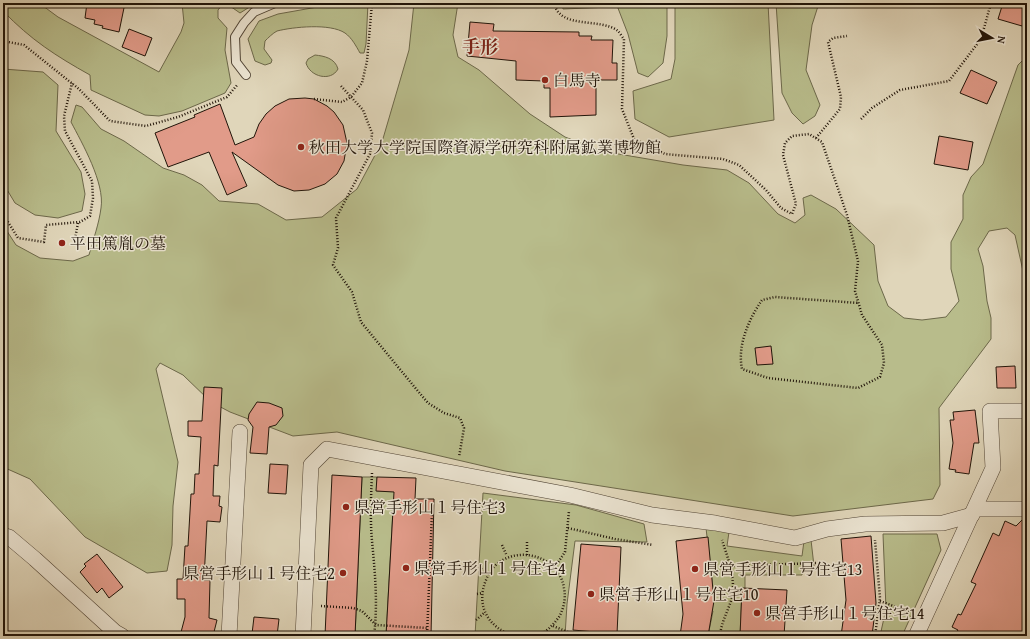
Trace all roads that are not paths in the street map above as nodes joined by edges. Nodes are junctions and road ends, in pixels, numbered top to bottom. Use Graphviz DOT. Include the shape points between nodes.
graph roads {
  1 [pos="275,3"];
  2 [pos="246,75"];
  3 [pos="1027,410"];
  4 [pos="240,432"];
  5 [pos="1027,509"];
  6 [pos="973,512"];
  7 [pos="3,534"];
  8 [pos="122,636"];
  9 [pos="229,636"];
  10 [pos="303,636"];
  11 [pos="916,636"];
  1 -- 2 [label="lane" via="254,12 235,37 236,62"];
  3 -- 6 [label="street" via="990,411 993,468"];
  4 -- 9 [label="street"];
  5 -- 6 [label="street"];
  6 -- 10 [label="street" via="943,523 874,524 827,529 796,538 716,523 652,515 570,494 327,449 311,465"];
  6 -- 11 [label="street"];
  7 -- 8 [label="street"];
}
